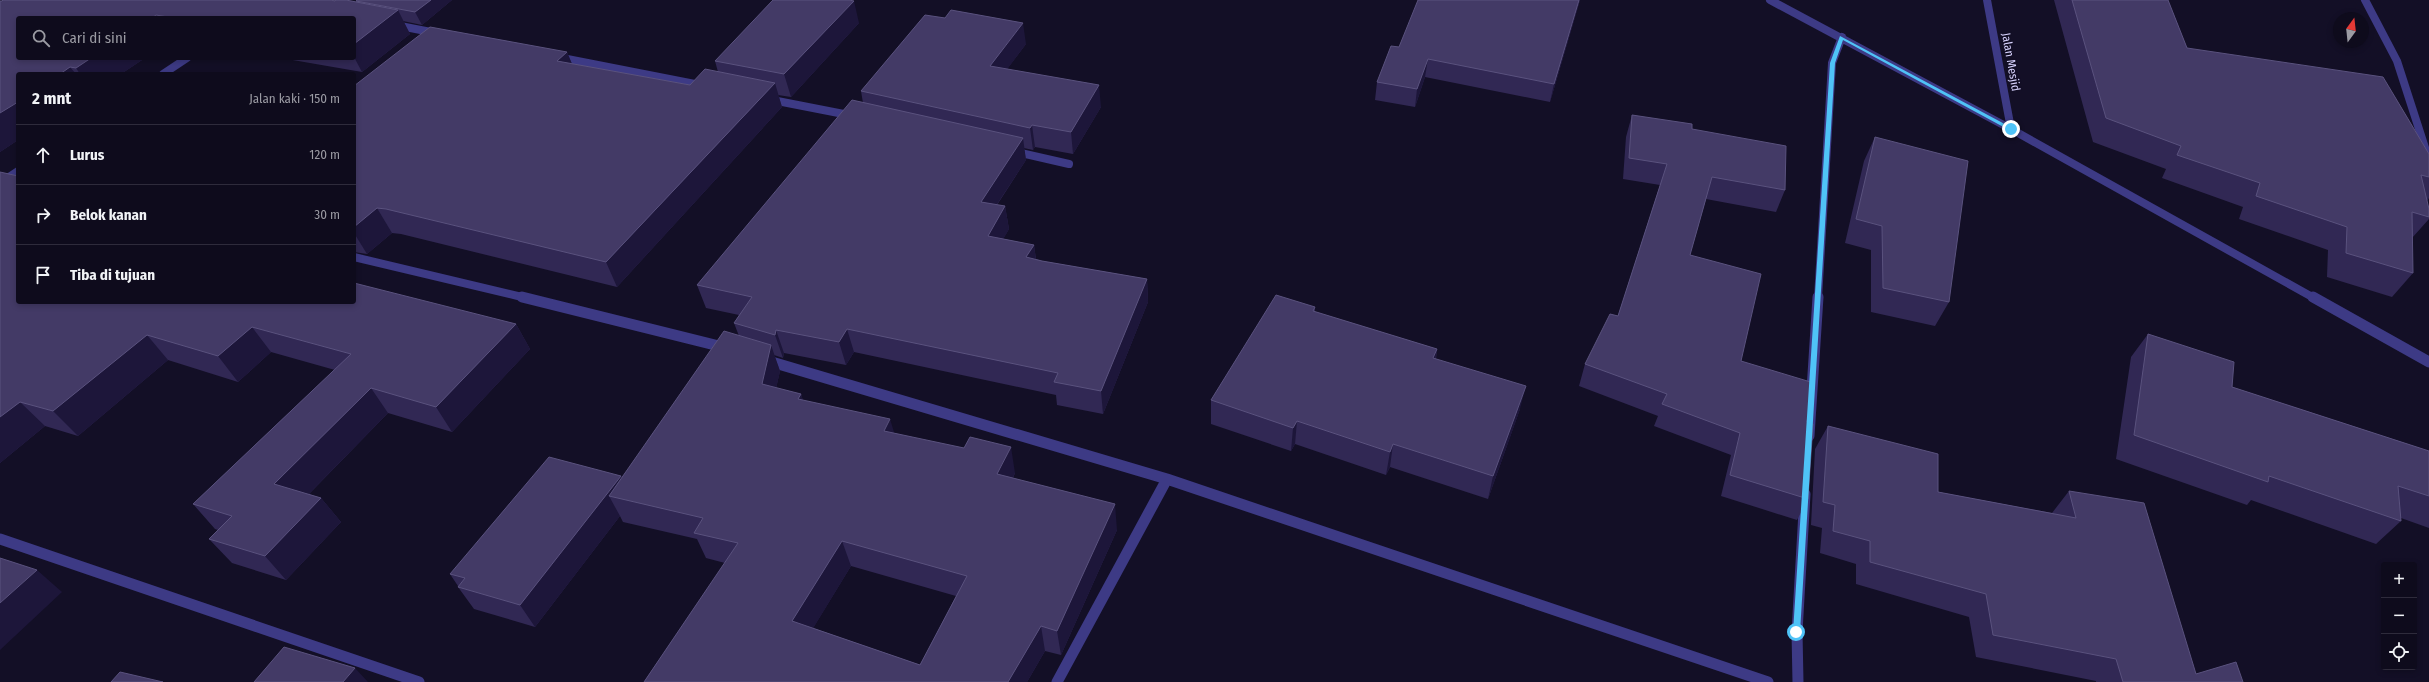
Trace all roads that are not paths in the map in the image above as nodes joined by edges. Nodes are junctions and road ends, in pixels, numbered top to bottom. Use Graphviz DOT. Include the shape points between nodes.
graph roads {
  1 [pos="1770,0"];
  2 [pos="1987,0"];
  3 [pos="2365,0"];
  4 [pos="386,23"];
  5 [pos="448,36"];
  6 [pos="1842,37"];
  7 [pos="548,56"];
  8 [pos="184,60"];
  9 [pos="166,72"];
  10 [pos="711,88"];
  11 [pos="758,97"];
  12 [pos="866,119"];
  13 [pos="2011,129"];
  14 [pos="1007,150"];
  15 [pos="2429,160"];
  16 [pos="1069,164"];
  17 [pos="16,174"];
  18 [pos="0,183"];
  19 [pos="356,257"];
  20 [pos="735,351"];
  21 [pos="758,357"];
  22 [pos="2429,362"];
  23 [pos="1808,450"];
  24 [pos="1167,478"];
  25 [pos="1806,482"];
  26 [pos="0,539"];
  27 [pos="420,682"];
  28 [pos="1057,682"];
  29 [pos="1768,682"];
  30 [pos="1798,682"];
  1 -- 6 [label="street"];
  2 -- 13 [label="street, Jalan Mesjid"];
  3 -- 15 [label="street" via="2397,61"];
  4 -- 5 [label="street"];
  6 -- 13 [label="street"];
  6 -- 23 [label="street" via="1832,63"];
  7 -- 10 [label="street"];
  8 -- 9 [label="street"];
  11 -- 12 [label="street"];
  13 -- 22 [label="street"];
  14 -- 16 [label="street"];
  17 -- 18 [label="street"];
  19 -- 20 [label="street" via="682,335"];
  21 -- 24 [label="street"];
  24 -- 28 [label="street"];
  24 -- 29 [label="street"];
  25 -- 30 [label="street" via="1796,632"];
  26 -- 27 [label="street"];
}
